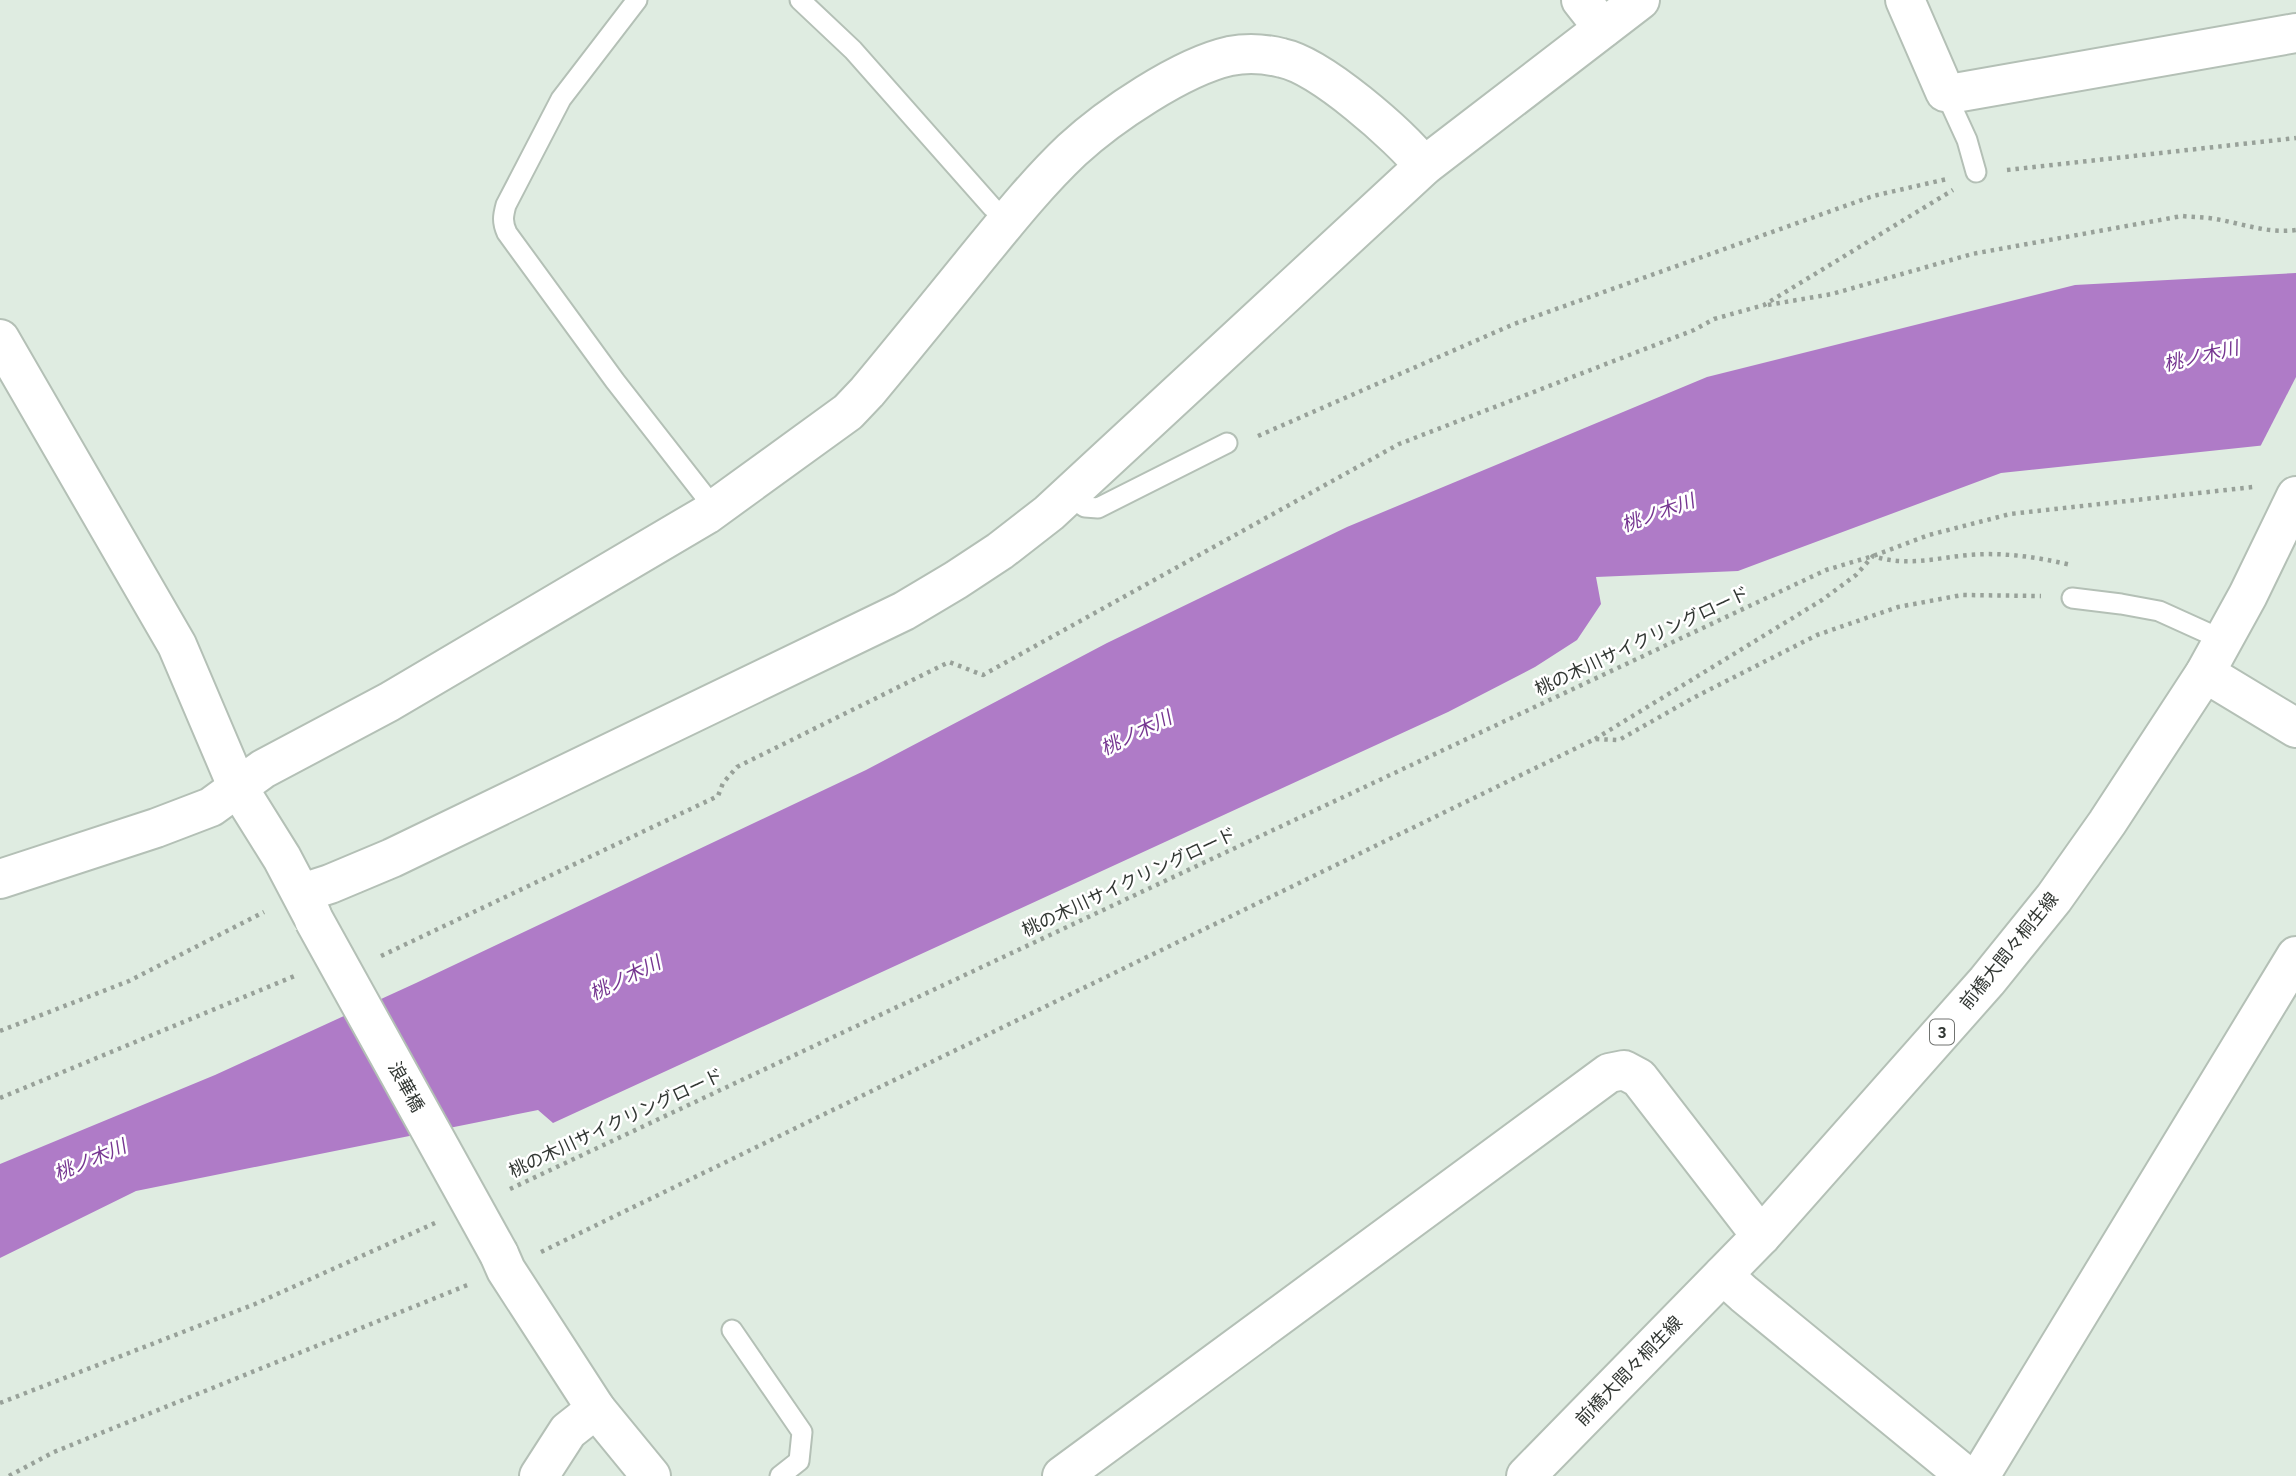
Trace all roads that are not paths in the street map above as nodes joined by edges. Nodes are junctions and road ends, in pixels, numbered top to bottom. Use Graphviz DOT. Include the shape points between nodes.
graph roads {
  1 [pos="637,0"];
  2 [pos="800,0"];
  3 [pos="1640,0"];
  4 [pos="1905,0"];
  5 [pos="1592,14"];
  6 [pos="2296,33"];
  7 [pos="1951,104"];
  8 [pos="1424,166"];
  9 [pos="1976,172"];
  10 [pos="1007,220"];
  11 [pos="0,339"];
  12 [pos="1227,443"];
  13 [pos="1068,496"];
  14 [pos="715,509"];
  15 [pos="2288,513"];
  16 [pos="2072,598"];
  17 [pos="2222,640"];
  18 [pos="2205,673"];
  19 [pos="2296,729"];
  20 [pos="237,786"];
  21 [pos="0,879"];
  22 [pos="308,906"];
  23 [pos="2296,956"];
  24 [pos="1761,1237"];
  25 [pos="1723,1275"];
  26 [pos="732,1330"];
  27 [pos="596,1409"];
  28 [pos="539,1476"];
  29 [pos="651,1476"];
  30 [pos="780,1476"];
  31 [pos="1062,1476"];
  32 [pos="1526,1476"];
  33 [pos="1966,1476"];
  34 [pos="1980,1476"];
  1 -- 14 [label="lane" via="562,99 506,205 503,224 615,381"];
  2 -- 10 [label="lane" via="853,50"];
  3 -- 5 [label="street"];
  4 -- 7 [label="street"];
  5 -- 8 [label="street"];
  6 -- 7 [label="street" via="1955,93"];
  7 -- 9 [label="lane"];
  8 -- 10 [label="street" via="1407,145 1311,70 1285,58 1232,55 1200,65 1107,121 1072,150"];
  8 -- 13 [label="street"];
  10 -- 14 [label="street" via="848,412"];
  11 -- 20 [label="street, 浪華橋" via="177,645"];
  12 -- 13 [label="lane" via="1098,508 1085,507"];
  13 -- 22 [label="street" via="1000,551 904,611 330,884"];
  14 -- 20 [label="street" via="389,702"];
  15 -- 17 [label="street, 前橋大間々桐生線 / 3"];
  16 -- 17 [label="lane" via="2159,611"];
  17 -- 18 [label="street, 前橋大間々桐生線 / 3"];
  18 -- 19 [label="street"];
  18 -- 24 [label="street, 前橋大間々桐生線 / 3" via="2054,898 1987,981"];
  20 -- 21 [label="street" via="211,807"];
  20 -- 22 [label="street, 浪華橋"];
  22 -- 27 [label="street, 浪華橋, bridge" via="506,1270"];
  23 -- 34 [label="street"];
  24 -- 25 [label="street, 前橋大間々桐生線 / 3"];
  24 -- 31 [label="street" via="1639,1078 1624,1070 1608,1073"];
  25 -- 32 [label="street, 前橋大間々桐生線 / 3"];
  25 -- 33 [label="street"];
  26 -- 30 [label="lane" via="802,1432 799,1461"];
  27 -- 28 [label="street" via="568,1431"];
  27 -- 29 [label="street, 浪華橋"];
}
